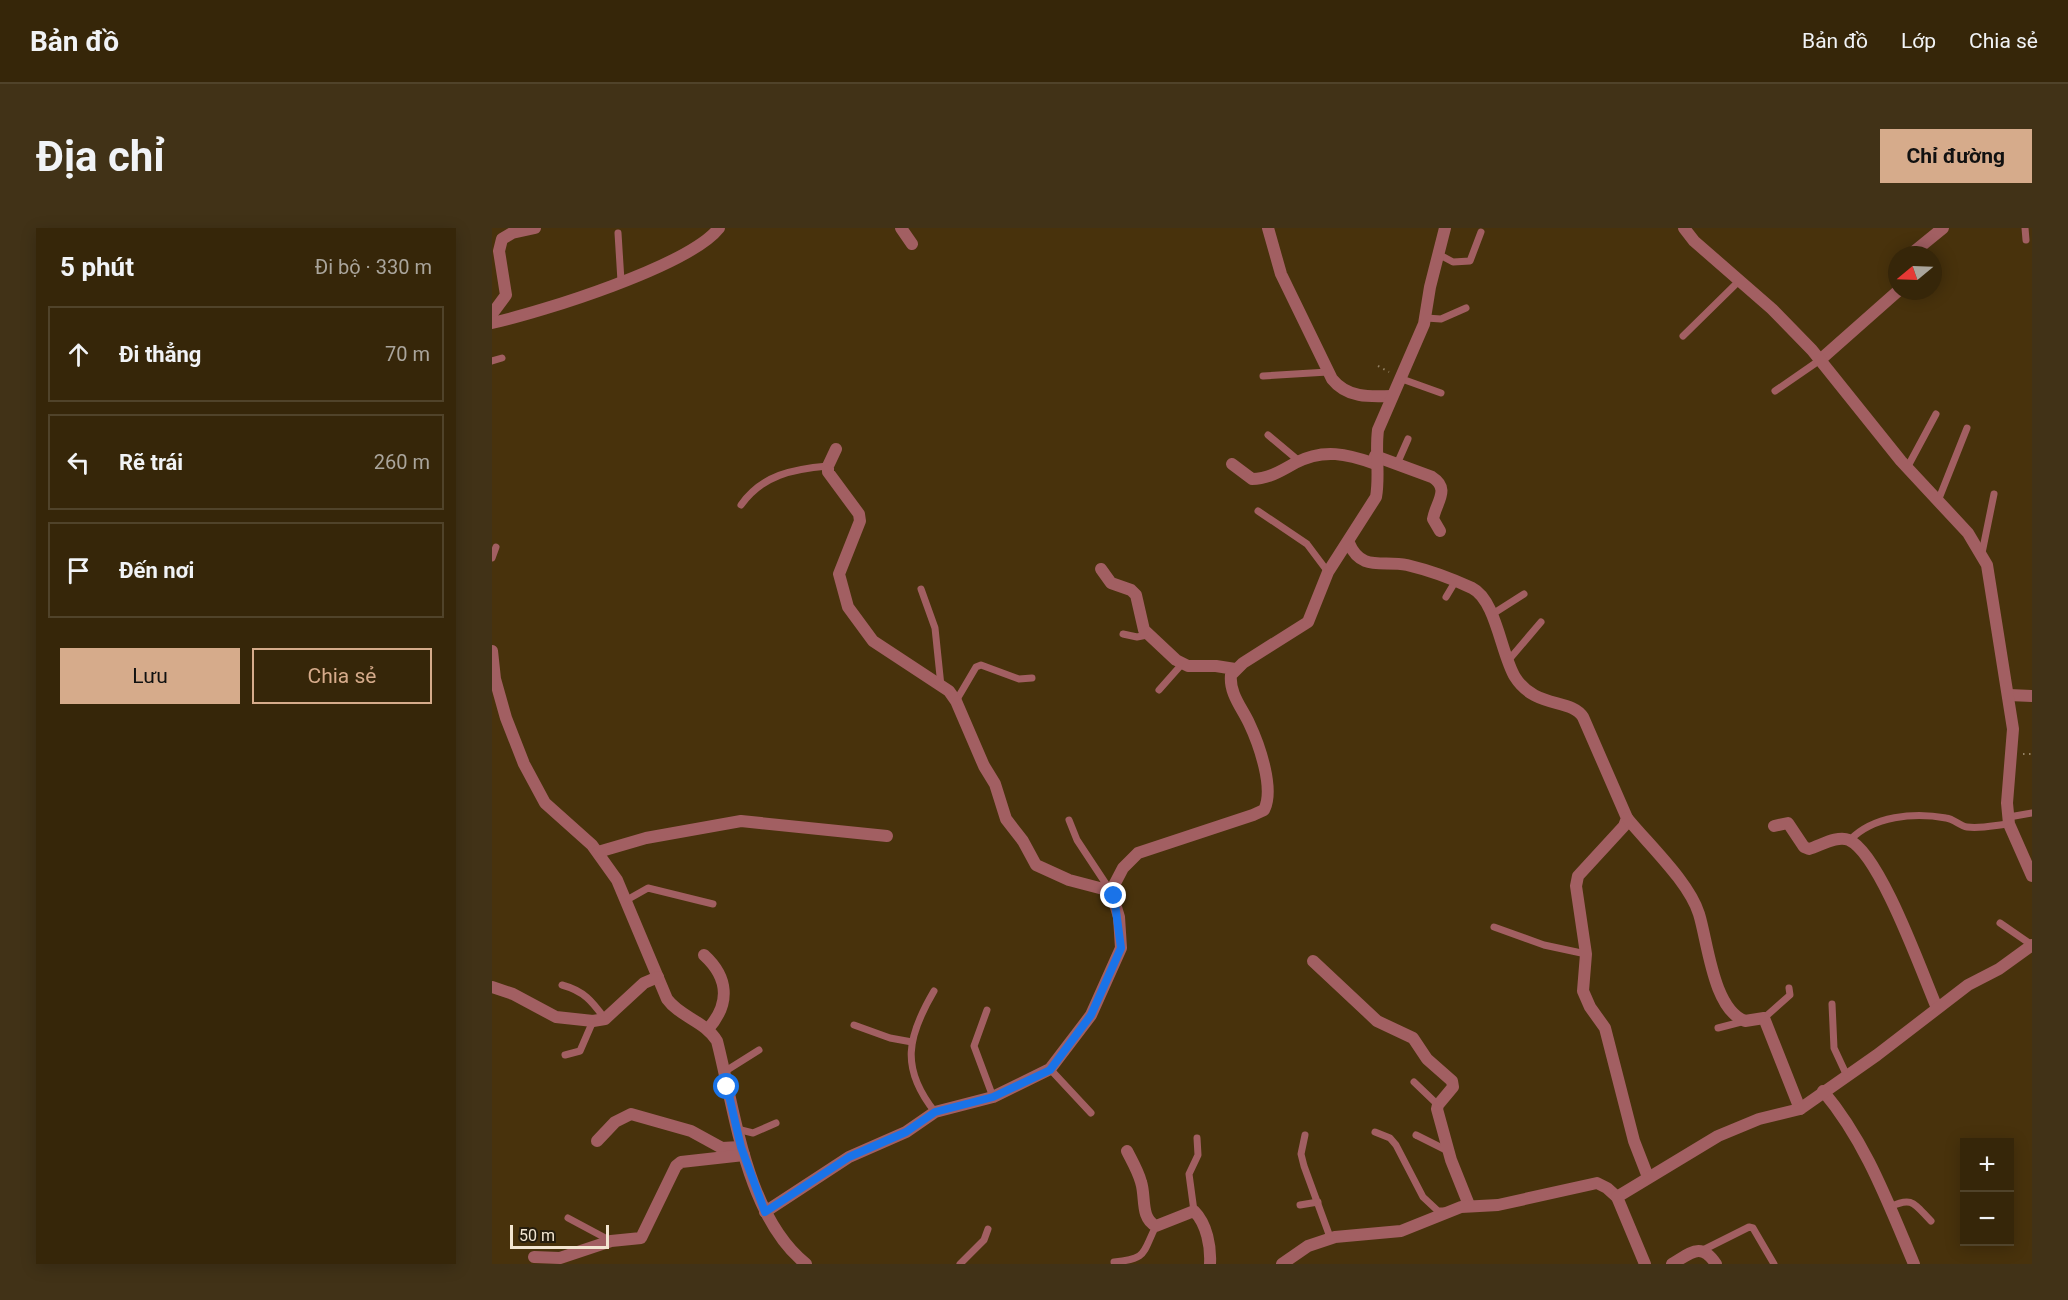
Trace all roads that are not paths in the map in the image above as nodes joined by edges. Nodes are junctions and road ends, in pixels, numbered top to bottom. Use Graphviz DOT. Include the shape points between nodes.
graph roads {
  1 [pos="535,228"];
  2 [pos="705,228"];
  3 [pos="719,228"];
  4 [pos="901,228"];
  5 [pos="1268,228"];
  6 [pos="1445,228"];
  7 [pos="1684,228"];
  8 [pos="1943,228"];
  9 [pos="2025,228"];
  10 [pos="1481,232"];
  11 [pos="618,233"];
  12 [pos="1927,233"];
  13 [pos="2026,240"];
  14 [pos="708,241"];
  15 [pos="912,244"];
  16 [pos="1917,246"];
  17 [pos="496,251"];
  18 [pos="1438,254"];
  19 [pos="621,281"];
  20 [pos="1739,281"];
  21 [pos="1888,300"];
  22 [pos="1466,308"];
  23 [pos="492,314"];
  24 [pos="1426,318"];
  25 [pos="492,323"];
  26 [pos="1683,336"];
  27 [pos="502,358"];
  28 [pos="1820,360"];
  29 [pos="492,361"];
  30 [pos="1328,372"];
  31 [pos="1263,376"];
  32 [pos="1402,379"];
  33 [pos="1775,391"];
  34 [pos="1441,393"];
  35 [pos="1392,396"];
  36 [pos="1936,414"];
  37 [pos="1967,428"];
  38 [pos="1268,435"];
  39 [pos="1408,439"];
  40 [pos="836,449"];
  41 [pos="1376,460"];
  42 [pos="1299,461"];
  43 [pos="1232,464"];
  44 [pos="1397,464"];
  45 [pos="828,466"];
  46 [pos="1907,468"];
  47 [pos="1994,494"];
  48 [pos="1938,501"];
  49 [pos="741,506"];
  50 [pos="1258,511"];
  51 [pos="1440,531"];
  52 [pos="1349,543"];
  53 [pos="496,547"];
  54 [pos="1981,556"];
  55 [pos="492,558"];
  56 [pos="1101,569"];
  57 [pos="1328,572"];
  58 [pos="1455,582"];
  59 [pos="921,589"];
  60 [pos="1524,594"];
  61 [pos="1446,597"];
  62 [pos="1491,615"];
  63 [pos="1540,622"];
  64 [pos="1123,634"];
  65 [pos="1147,635"];
  66 [pos="492,651"];
  67 [pos="1507,662"];
  68 [pos="1182,664"];
  69 [pos="1236,669"];
  70 [pos="1032,678"];
  71 [pos="941,686"];
  72 [pos="1159,690"];
  73 [pos="2009,695"];
  74 [pos="2032,696"];
  75 [pos="956,701"];
  76 [pos="2032,813"];
  77 [pos="1627,818"];
  78 [pos="1069,820"];
  79 [pos="2009,820"];
  80 [pos="1774,826"];
  81 [pos="886,836"];
  82 [pos="1850,840"];
  83 [pos="598,852"];
  84 [pos="2032,876"];
  85 [pos="1111,891"];
  86 [pos="625,901"];
  87 [pos="713,904"];
  88 [pos="2000,923"];
  89 [pos="1494,927"];
  90 [pos="2032,945"];
  91 [pos="1586,954"];
  92 [pos="704,955"];
  93 [pos="1313,962"];
  94 [pos="658,977"];
  95 [pos="562,985"];
  96 [pos="492,987"];
  97 [pos="1789,988"];
  98 [pos="934,991"];
  99 [pos="1832,1004"];
  100 [pos="1937,1008"];
  101 [pos="987,1010"];
  102 [pos="1764,1018"];
  103 [pos="599,1020"];
  104 [pos="1745,1021"];
  105 [pos="854,1025"];
  106 [pos="1718,1028"];
  107 [pos="708,1029"];
  108 [pos="912,1042"];
  109 [pos="759,1050"];
  110 [pos="565,1055"];
  111 [pos="1050,1070"];
  112 [pos="724,1072"];
  113 [pos="1847,1076"];
  114 [pos="1414,1082"];
  115 [pos="1823,1091"];
  116 [pos="993,1097"];
  117 [pos="1438,1104"];
  118 [pos="1800,1109"];
  119 [pos="935,1112"];
  120 [pos="1091,1113"];
  121 [pos="776,1123"];
  122 [pos="737,1129"];
  123 [pos="1375,1132"];
  124 [pos="1305,1135"];
  125 [pos="1416,1136"];
  126 [pos="1197,1138"];
  127 [pos="597,1141"];
  128 [pos="743,1151"];
  129 [pos="1127,1151"];
  130 [pos="1448,1151"];
  131 [pos="1648,1178"];
  132 [pos="1617,1197"];
  133 [pos="1318,1202"];
  134 [pos="1300,1205"];
  135 [pos="1469,1205"];
  136 [pos="1890,1207"];
  137 [pos="1451,1210"];
  138 [pos="1194,1211"];
  139 [pos="765,1212"];
  140 [pos="568,1218"];
  141 [pos="1931,1221"];
  142 [pos="1156,1226"];
  143 [pos="988,1229"];
  144 [pos="1335,1237"];
  145 [pos="610,1241"];
  146 [pos="1703,1250"];
  147 [pos="534,1257"];
  148 [pos="1114,1262"];
  149 [pos="806,1264"];
  150 [pos="960,1264"];
  151 [pos="1210,1264"];
  152 [pos="1282,1264"];
  153 [pos="1645,1264"];
  154 [pos="1672,1264"];
  155 [pos="1716,1264"];
  156 [pos="1774,1264"];
  157 [pos="1914,1264"];
  1 -- 17 [label="street" via="506,235"];
  2 -- 14 [label="lane"];
  3 -- 14 [label="street"];
  4 -- 15 [label="street"];
  5 -- 30 [label="street" via="1281,274"];
  6 -- 18 [label="street"];
  7 -- 20 [label="street"];
  8 -- 12 [label="street"];
  9 -- 13 [label="lane"];
  10 -- 18 [label="lane" via="1470,261 1453,262"];
  11 -- 19 [label="lane"];
  12 -- 16 [label="street"];
  14 -- 19 [label="street"];
  17 -- 23 [label="street" via="506,295"];
  18 -- 24 [label="street"];
  19 -- 25 [label="street" via="571,301"];
  20 -- 26 [label="lane"];
  20 -- 28 [label="street"];
  21 -- 28 [label="street"];
  22 -- 24 [label="lane" via="1441,320"];
  24 -- 32 [label="street"];
  27 -- 29 [label="lane"];
  28 -- 33 [label="lane"];
  28 -- 46 [label="street"];
  30 -- 31 [label="lane"];
  30 -- 35 [label="street" via="1340,388 1350,393"];
  32 -- 34 [label="lane"];
  32 -- 35 [label="street"];
  35 -- 41 [label="street" via="1378,430"];
  36 -- 46 [label="lane"];
  37 -- 48 [label="lane"];
  38 -- 42 [label="lane"];
  39 -- 44 [label="lane"];
  40 -- 45 [label="street"];
  41 -- 42 [label="street" via="1332,452"];
  41 -- 44 [label="street"];
  41 -- 52 [label="street" via="1376,497"];
  42 -- 43 [label="street" via="1261,479 1245,476"];
  44 -- 51 [label="street" via="1440,483 1442,494 1432,519"];
  45 -- 49 [label="lane" via="773,477 750,492"];
  45 -- 71 [label="street" via="828,472 859,514 839,574 848,607 873,641"];
  46 -- 48 [label="street"];
  47 -- 54 [label="lane"];
  48 -- 54 [label="street" via="1968,533"];
  50 -- 57 [label="lane" via="1307,544"];
  52 -- 57 [label="street"];
  52 -- 58 [label="street" via="1352,552 1367,563 1406,565"];
  53 -- 55 [label="lane"];
  54 -- 73 [label="street" via="1992,586"];
  56 -- 65 [label="street" via="1111,583 1136,595"];
  57 -- 69 [label="street" via="1308,622"];
  58 -- 61 [label="lane"];
  58 -- 62 [label="street" via="1480,593"];
  59 -- 71 [label="lane" via="935,628"];
  60 -- 62 [label="lane"];
  62 -- 67 [label="street"];
  63 -- 67 [label="lane"];
  64 -- 65 [label="lane"];
  65 -- 68 [label="street"];
  66 -- 83 [label="street" via="506,718 540,794"];
  67 -- 77 [label="street" via="1516,680 1532,695 1579,710"];
  68 -- 69 [label="street"];
  68 -- 72 [label="lane"];
  69 -- 85 [label="street" via="1230,681 1265,769 1268,798 1264,810 1138,853 1123,868"];
  70 -- 75 [label="lane" via="1019,679 981,665"];
  71 -- 75 [label="street"];
  73 -- 74 [label="street"];
  73 -- 79 [label="street" via="2013,729"];
  75 -- 85 [label="street" via="995,784 1006,819 1036,865 1069,880"];
  76 -- 79 [label="lane"];
  77 -- 91 [label="street" via="1578,876 1576,886"];
  77 -- 104 [label="street" via="1690,897 1699,913 1710,963 1723,998 1737,1018"];
  78 -- 85 [label="lane" via="1077,840"];
  79 -- 82 [label="lane" via="1972,827 1948,818 1909,816 1861,829"];
  79 -- 84 [label="street"];
  80 -- 82 [label="street" via="1788,823 1809,849 1841,838"];
  81 -- 83 [label="street" via="741,821 646,838"];
  82 -- 100 [label="street" via="1874,868 1886,891"];
  83 -- 86 [label="street" via="617,880"];
  85 -- 111 [label="street" via="1119,917 1121,948 1091,1015"];
  86 -- 87 [label="lane" via="648,888"];
  86 -- 94 [label="street"];
  88 -- 90 [label="lane"];
  89 -- 91 [label="lane" via="1544,945"];
  90 -- 100 [label="street"];
  91 -- 131 [label="street" via="1583,990 1605,1028 1634,1141"];
  92 -- 107 [label="street" via="719,970 723,984 723,1006"];
  93 -- 117 [label="street" via="1377,1021 1413,1038 1427,1059 1452,1081 1453,1087"];
  94 -- 103 [label="street" via="644,983"];
  94 -- 107 [label="street" via="672,1005"];
  95 -- 103 [label="lane" via="580,990"];
  96 -- 103 [label="street" via="556,1017"];
  97 -- 102 [label="lane" via="1787,999"];
  98 -- 108 [label="lane" via="920,1015"];
  99 -- 113 [label="lane" via="1834,1048"];
  100 -- 113 [label="street"];
  101 -- 116 [label="lane" via="974,1046"];
  102 -- 104 [label="street"];
  102 -- 118 [label="street"];
  103 -- 110 [label="lane" via="580,1051"];
  104 -- 106 [label="lane"];
  105 -- 108 [label="lane"];
  107 -- 112 [label="street" via="717,1041"];
  108 -- 119 [label="lane" via="916,1085"];
  109 -- 112 [label="lane"];
  111 -- 116 [label="street"];
  111 -- 120 [label="lane"];
  112 -- 122 [label="street"];
  113 -- 115 [label="street"];
  114 -- 117 [label="lane"];
  115 -- 118 [label="street"];
  115 -- 136 [label="street" via="1866,1153"];
  116 -- 119 [label="street"];
  117 -- 130 [label="street"];
  118 -- 131 [label="street" via="1759,1119 1718,1136"];
  119 -- 139 [label="street" via="906,1132 849,1157"];
  121 -- 122 [label="lane" via="753,1133"];
  122 -- 128 [label="street"];
  123 -- 137 [label="lane" via="1396,1145 1432,1207 1438,1211"];
  124 -- 133 [label="lane" via="1301,1154"];
  125 -- 130 [label="lane"];
  126 -- 138 [label="lane" via="1198,1155 1189,1174"];
  127 -- 128 [label="street" via="615,1122 632,1114 691,1131 722,1148"];
  128 -- 139 [label="street"];
  128 -- 145 [label="street" via="681,1162 672,1170 641,1238"];
  129 -- 142 [label="street" via="1142,1185 1146,1215"];
  130 -- 135 [label="street"];
  131 -- 132 [label="street"];
  132 -- 135 [label="street" via="1597,1184 1498,1205"];
  132 -- 153 [label="street"];
  133 -- 134 [label="lane"];
  133 -- 144 [label="lane" via="1330,1237"];
  135 -- 137 [label="street"];
  136 -- 141 [label="lane" via="1911,1201"];
  136 -- 157 [label="street"];
  137 -- 144 [label="street" via="1401,1231"];
  138 -- 142 [label="street"];
  138 -- 151 [label="street" via="1211,1249"];
  139 -- 149 [label="street" via="777,1234"];
  140 -- 145 [label="lane"];
  142 -- 148 [label="lane" via="1136,1260"];
  143 -- 150 [label="lane" via="984,1240"];
  144 -- 152 [label="street" via="1308,1246"];
  145 -- 147 [label="street" via="560,1258"];
  146 -- 154 [label="street"];
  146 -- 155 [label="street"];
  146 -- 156 [label="lane" via="1749,1227"];
}
